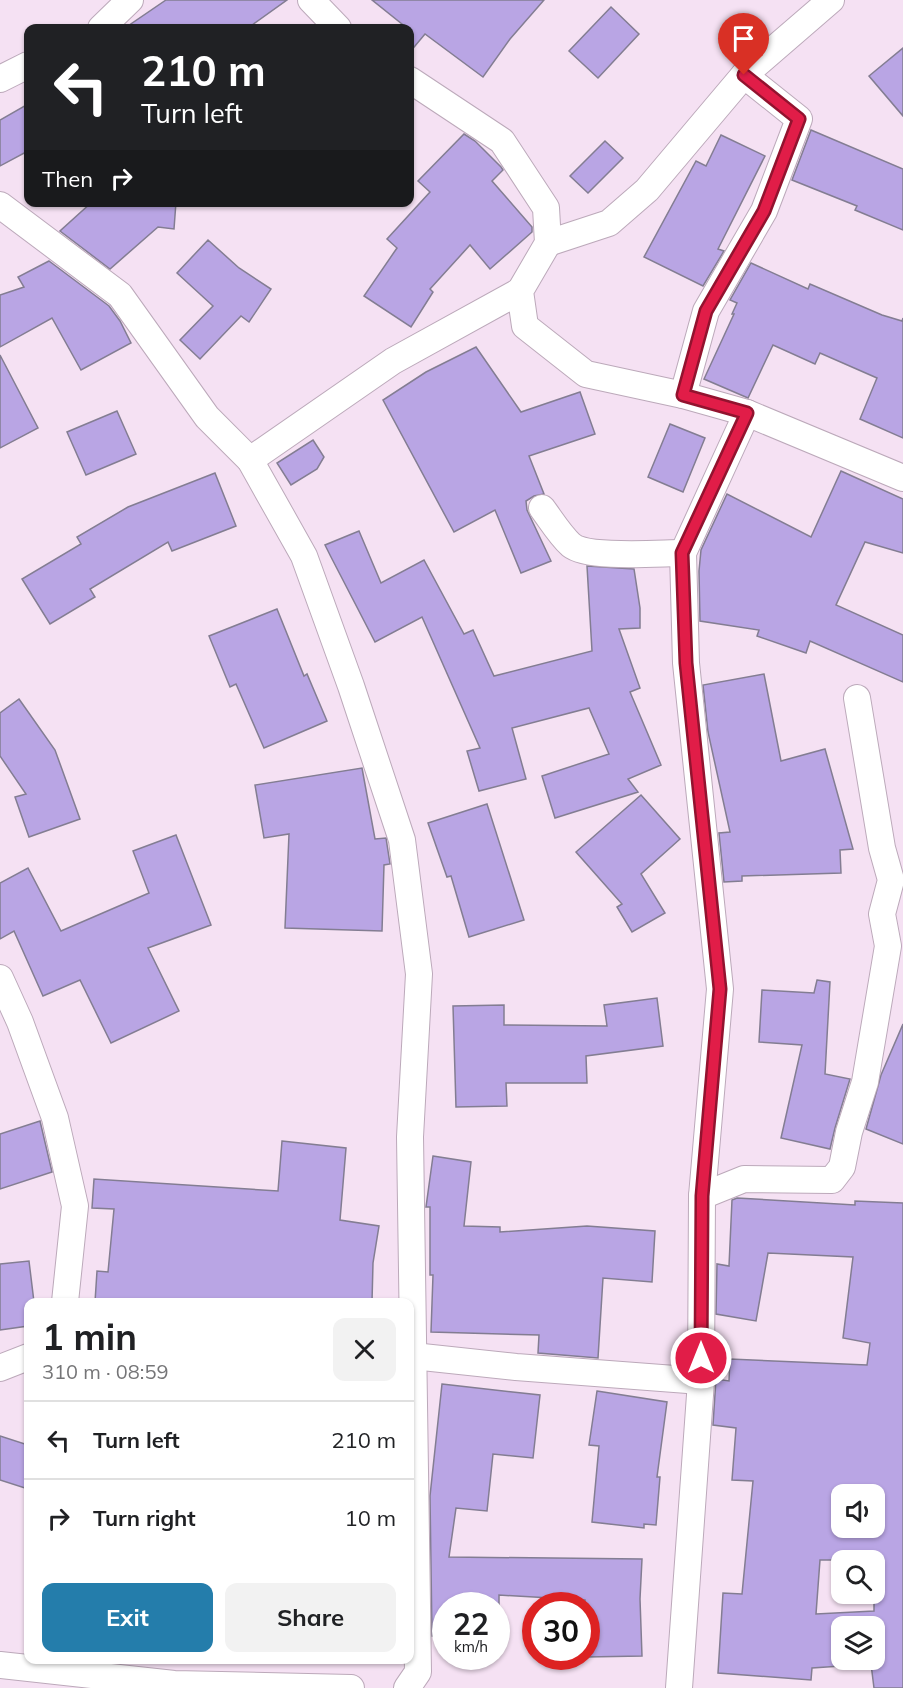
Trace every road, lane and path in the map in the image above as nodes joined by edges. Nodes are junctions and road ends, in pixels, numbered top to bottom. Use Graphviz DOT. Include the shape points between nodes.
graph roads {
  1 [pos="130,0"];
  2 [pos="311,0"];
  3 [pos="830,0"];
  4 [pos="104,24"];
  5 [pos="334,24"];
  6 [pos="24,67"];
  7 [pos="744,75"];
  8 [pos="0,79"];
  9 [pos="414,83"];
  10 [pos="0,205"];
  11 [pos="548,243"];
  12 [pos="520,291"];
  13 [pos="683,395"];
  14 [pos="747,413"];
  15 [pos="250,460"];
  16 [pos="903,478"];
  17 [pos="542,508"];
  18 [pos="682,553"];
  19 [pos="857,698"];
  20 [pos="0,978"];
  21 [pos="702,1196"];
  22 [pos="65,1298"];
  23 [pos="412,1298"];
  24 [pos="414,1356"];
  25 [pos="24,1359"];
  26 [pos="0,1368"];
  27 [pos="701,1382"];
  28 [pos="414,1419"];
  29 [pos="0,1665"];
  30 [pos="174,1686"];
  31 [pos="351,1688"];
  32 [pos="406,1688"];
  33 [pos="679,1688"];
  1 -- 4 [label="street"];
  2 -- 5 [label="street"];
  3 -- 7 [label="street"];
  6 -- 8 [label="street"];
  7 -- 11 [label="street" via="647,190 609,223"];
  7 -- 13 [label="street" via="799,119 764,211 706,311"];
  9 -- 11 [label="street" via="502,141 546,208"];
  10 -- 15 [label="street" via="120,296 207,417"];
  11 -- 12 [label="street"];
  12 -- 13 [label="street" via="525,326 586,375"];
  12 -- 15 [label="street" via="393,361"];
  13 -- 14 [label="street"];
  14 -- 16 [label="street"];
  14 -- 18 [label="street"];
  15 -- 23 [label="street" via="304,556 402,840 419,974 410,1137"];
  17 -- 18 [label="street" via="572,545 582,551"];
  18 -- 21 [label="street" via="686,663 720,989"];
  19 -- 21 [label="street" via="891,880 882,914 888,946 865,1082 842,1167 832,1180 744,1179"];
  20 -- 22 [label="street" via="55,1118 75,1206"];
  21 -- 27 [label="street"];
  24 -- 27 [label="street"];
  25 -- 26 [label="street"];
  27 -- 33 [label="street"];
  28 -- 32 [label="street" via="418,1671"];
  29 -- 30 [label="street"];
  30 -- 31 [label="street"];
}
